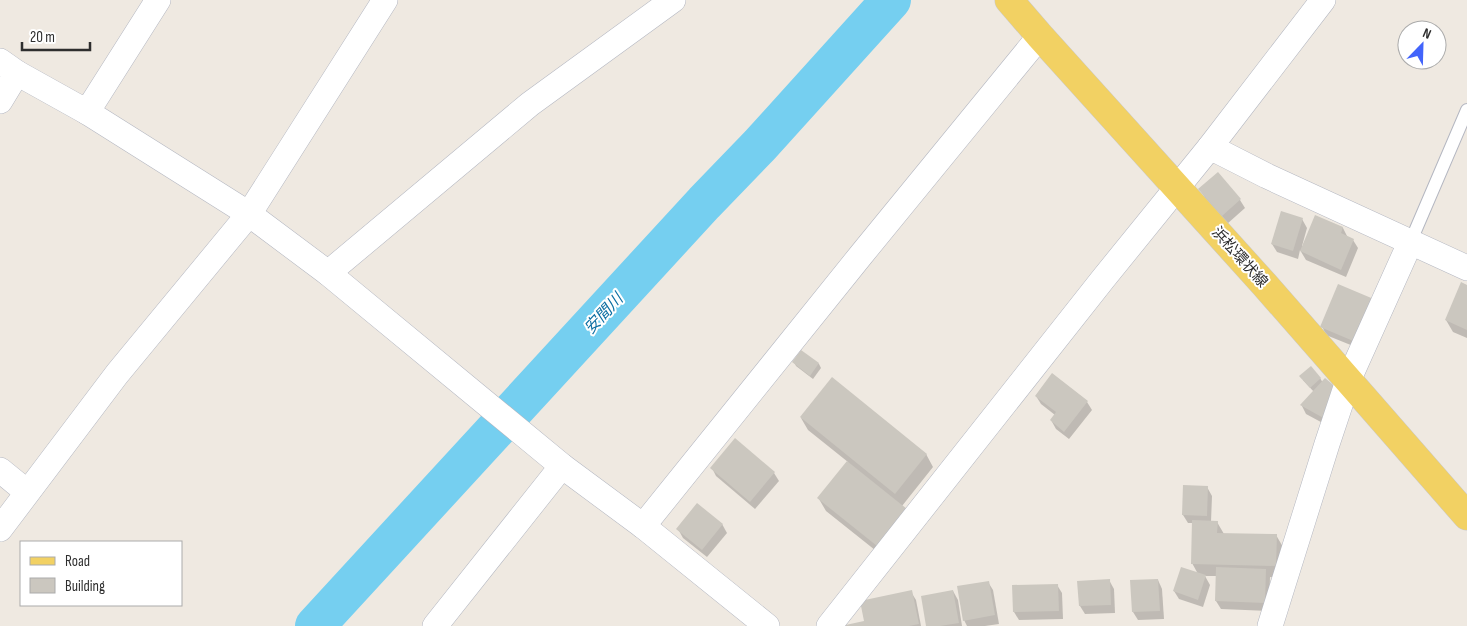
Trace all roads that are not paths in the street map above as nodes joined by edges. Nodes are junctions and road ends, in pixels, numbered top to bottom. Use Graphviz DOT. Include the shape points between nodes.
graph roads {
  1 [pos="158,0"];
  2 [pos="385,0"];
  3 [pos="673,0"];
  4 [pos="1009,0"];
  5 [pos="1323,0"];
  6 [pos="1040,36"];
  7 [pos="9,67"];
  8 [pos="0,102"];
  9 [pos="1467,110"];
  10 [pos="86,112"];
  11 [pos="1210,147"];
  12 [pos="1177,187"];
  13 [pos="249,214"];
  14 [pos="1410,243"];
  15 [pos="1467,268"];
  16 [pos="328,272"];
  17 [pos="1348,381"];
  18 [pos="562,466"];
  19 [pos="0,470"];
  20 [pos="27,492"];
  21 [pos="1467,516"];
  22 [pos="643,526"];
  23 [pos="0,529"];
  24 [pos="435,626"];
  25 [pos="767,626"];
  26 [pos="829,626"];
  27 [pos="1261,626"];
  28 [pos="1270,626"];
  1 -- 10 [label="street"];
  2 -- 13 [label="street"];
  3 -- 16 [label="street" via="530,104"];
  4 -- 6 [label="main road, 浜松環状線"];
  5 -- 11 [label="street"];
  6 -- 12 [label="main road, 浜松環状線"];
  6 -- 22 [label="street"];
  7 -- 8 [label="street"];
  7 -- 10 [label="street"];
  9 -- 14 [label="lane"];
  10 -- 13 [label="street"];
  11 -- 12 [label="street"];
  11 -- 14 [label="street"];
  12 -- 17 [label="main road, 浜松環状線"];
  12 -- 26 [label="street"];
  13 -- 16 [label="street"];
  13 -- 20 [label="street" via="117,374"];
  14 -- 15 [label="street"];
  14 -- 17 [label="street"];
  16 -- 18 [label="street"];
  17 -- 21 [label="main road, 浜松環状線"];
  17 -- 28 [label="street"];
  18 -- 22 [label="street"];
  18 -- 24 [label="street"];
  19 -- 20 [label="street"];
  20 -- 23 [label="street"];
  22 -- 25 [label="street"];
  27 -- 28 [label="street"];
}
